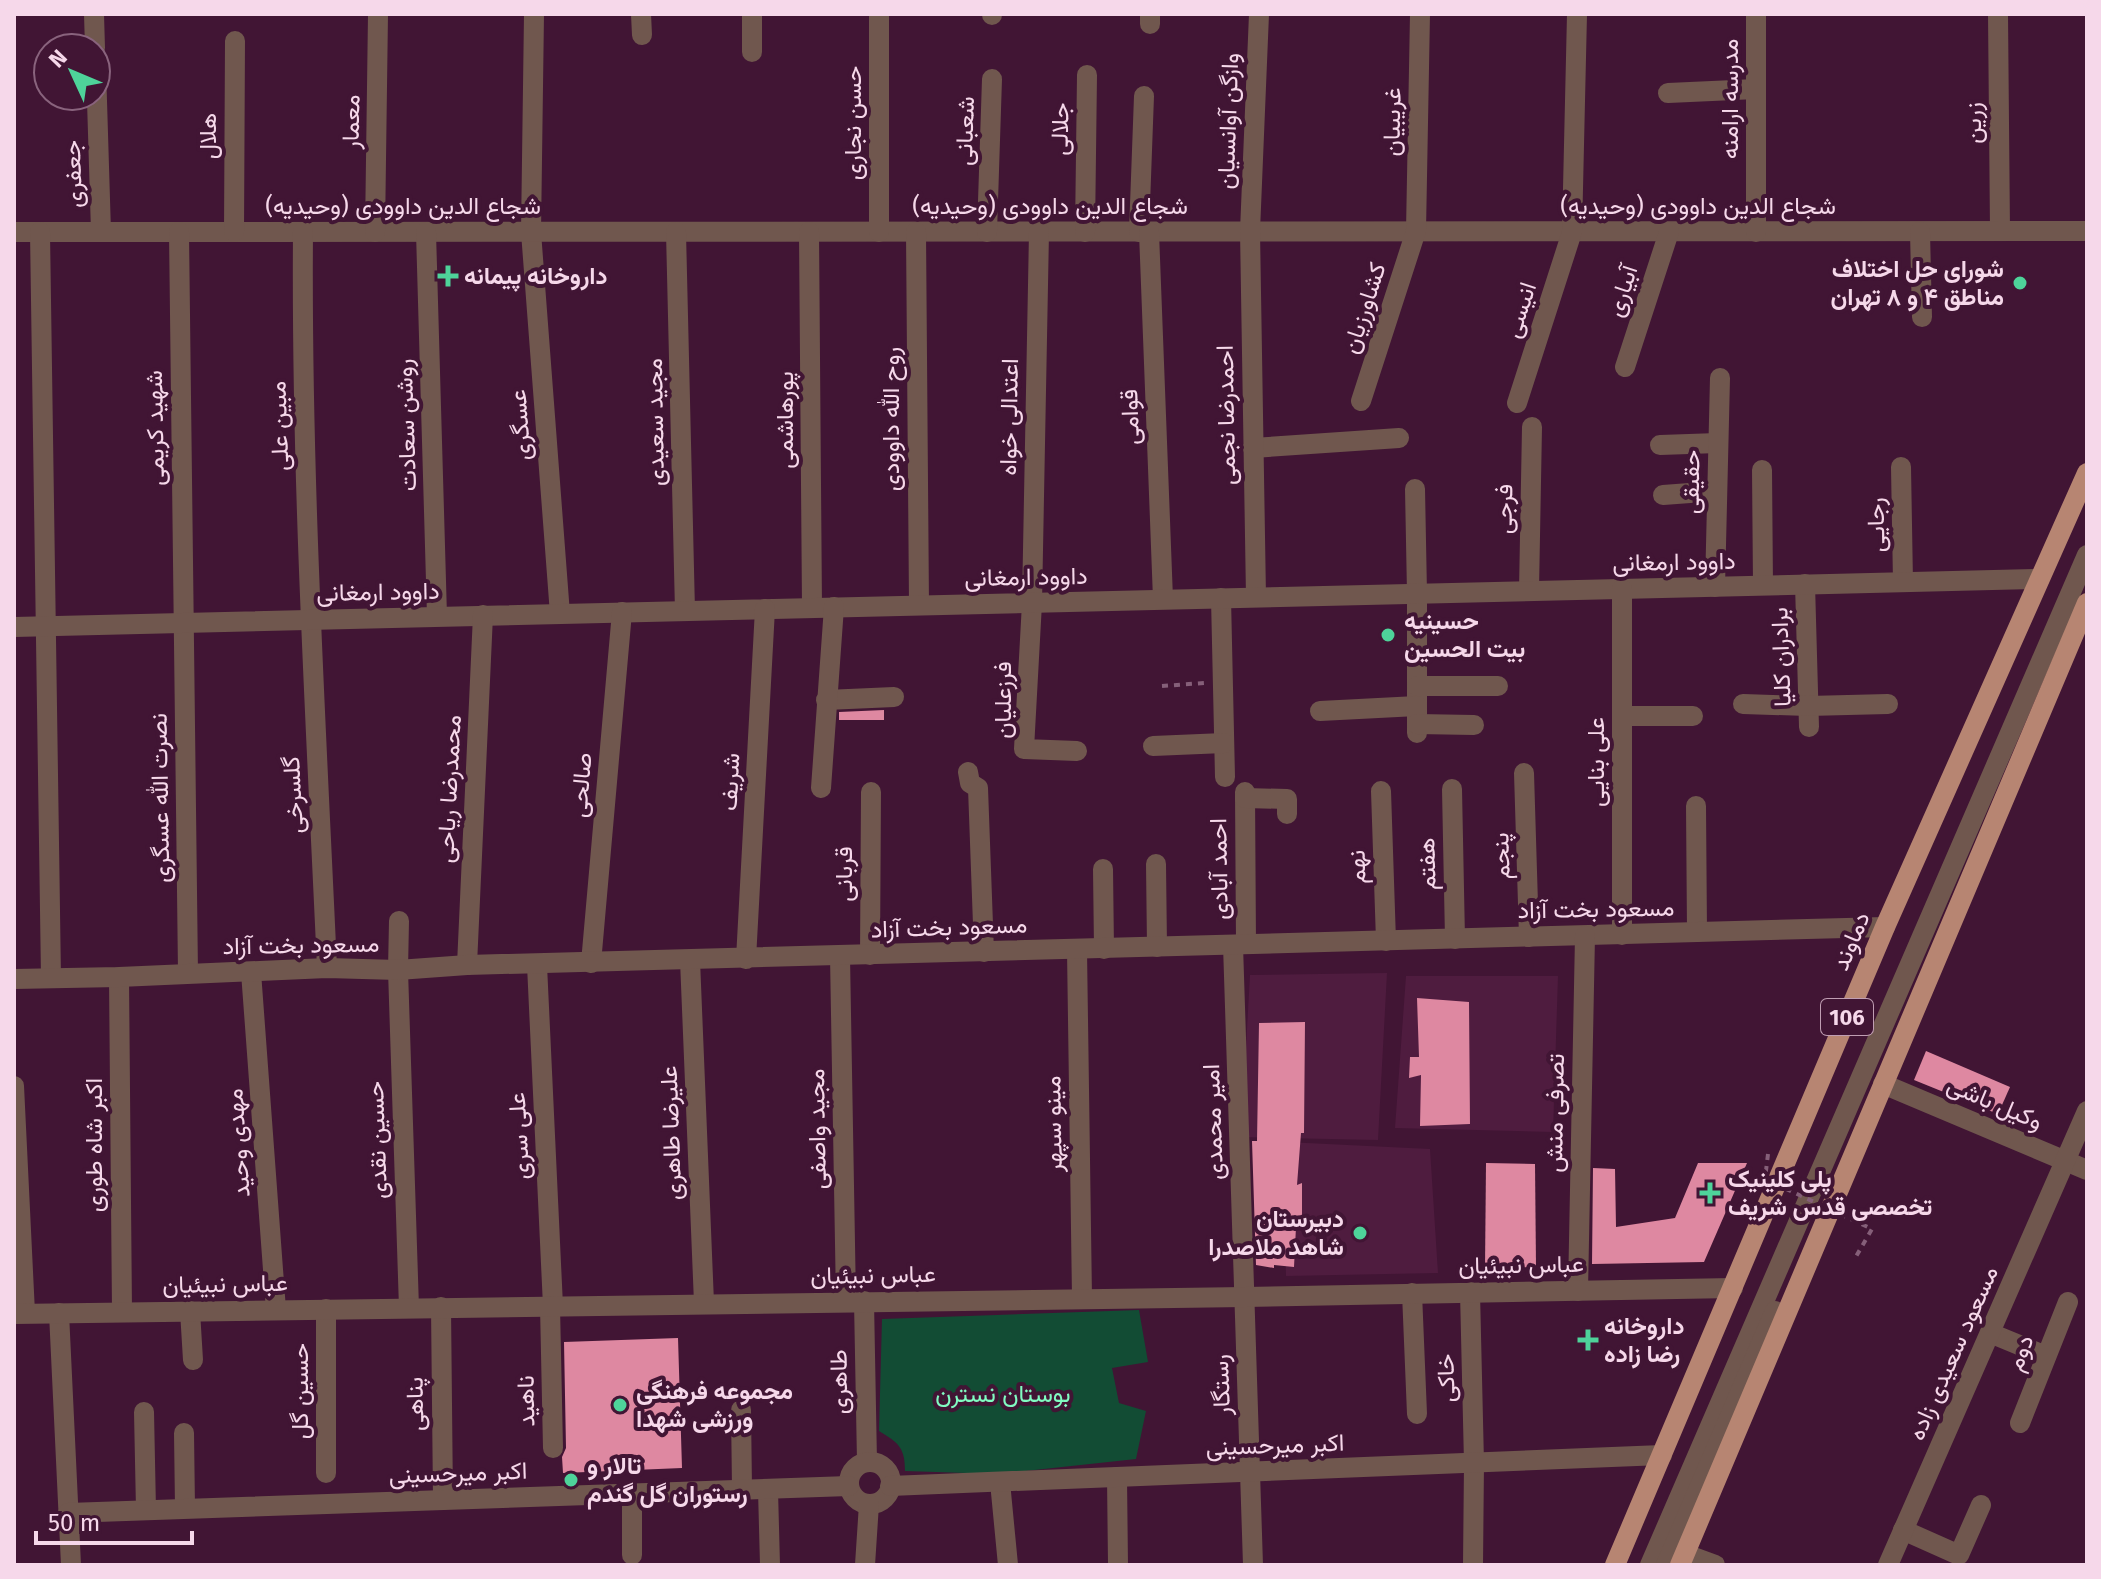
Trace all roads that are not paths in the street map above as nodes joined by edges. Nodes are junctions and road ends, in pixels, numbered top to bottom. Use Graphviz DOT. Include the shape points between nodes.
graph roads {
  1 [pos="378,14"];
  2 [pos="534,14"];
  3 [pos="752,14"];
  4 [pos="879,14"];
  5 [pos="1259,14"];
  6 [pos="1420,14"];
  7 [pos="1577,14"];
  8 [pos="1756,14"];
  9 [pos="1998,14"];
  10 [pos="235,41"];
  11 [pos="752,52"];
  12 [pos="1087,75"];
  13 [pos="992,79"];
  14 [pos="1756,89"];
  15 [pos="1668,93"];
  16 [pos="1144,96"];
  17 [pos="97,112"];
  18 [pos="1250,231"];
  19 [pos="1416,231"];
  20 [pos="2000,231"];
  21 [pos="2087,231"];
  22 [pos="14,232"];
  23 [pos="40,232"];
  24 [pos="101,232"];
  25 [pos="179,232"];
  26 [pos="234,232"];
  27 [pos="303,232"];
  28 [pos="375,232"];
  29 [pos="426,232"];
  30 [pos="531,232"];
  31 [pos="676,232"];
  32 [pos="809,232"];
  33 [pos="879,232"];
  34 [pos="916,232"];
  35 [pos="987,232"];
  36 [pos="1039,232"];
  37 [pos="1085,232"];
  38 [pos="1144,232"];
  39 [pos="1572,232"];
  40 [pos="1669,232"];
  41 [pos="1756,232"];
  42 [pos="1920,232"];
  43 [pos="1922,317"];
  44 [pos="1625,367"];
  45 [pos="1720,378"];
  46 [pos="1361,401"];
  47 [pos="1517,403"];
  48 [pos="1532,427"];
  49 [pos="1399,438"];
  50 [pos="1718,443"];
  51 [pos="1660,445"];
  52 [pos="1253,448"];
  53 [pos="1901,467"];
  54 [pos="1762,470"];
  55 [pos="2087,473"];
  56 [pos="1415,489"];
  57 [pos="1717,491"];
  58 [pos="1663,495"];
  59 [pos="2087,555"];
  60 [pos="2039,579"];
  61 [pos="1903,582"];
  62 [pos="2087,583"];
  63 [pos="1805,584"];
  64 [pos="1763,585"];
  65 [pos="1715,587"];
  66 [pos="1622,589"];
  67 [pos="1529,591"];
  68 [pos="1417,593"];
  69 [pos="1256,597"];
  70 [pos="1221,598"];
  71 [pos="1163,599"];
  72 [pos="1032,603"];
  73 [pos="2087,603"];
  74 [pos="919,605"];
  75 [pos="834,607"];
  76 [pos="812,608"];
  77 [pos="765,609"];
  78 [pos="685,611"];
  79 [pos="622,612"];
  80 [pos="560,614"];
  81 [pos="483,615"];
  82 [pos="437,616"];
  83 [pos="310,620"];
  84 [pos="184,623"];
  85 [pos="46,626"];
  86 [pos="14,627"];
  87 [pos="1498,686"];
  88 [pos="894,697"];
  89 [pos="826,700"];
  90 [pos="1743,704"];
  91 [pos="1888,704"];
  92 [pos="1808,706"];
  93 [pos="1320,711"];
  94 [pos="1417,712"];
  95 [pos="1622,716"];
  96 [pos="1693,716"];
  97 [pos="1474,725"];
  98 [pos="1809,727"];
  99 [pos="1224,743"];
  100 [pos="1153,746"];
  101 [pos="1077,751"];
  102 [pos="968,772"];
  103 [pos="1524,773"];
  104 [pos="1225,777"];
  105 [pos="821,788"];
  106 [pos="1452,789"];
  107 [pos="1381,791"];
  108 [pos="871,792"];
  109 [pos="1696,806"];
  110 [pos="1287,814"];
  111 [pos="1156,864"];
  112 [pos="1103,869"];
  113 [pos="399,921"];
  114 [pos="1885,927"];
  115 [pos="1697,932"];
  116 [pos="1622,935"];
  117 [pos="1585,936"];
  118 [pos="1529,937"];
  119 [pos="1455,939"];
  120 [pos="1386,941"];
  121 [pos="1240,944"];
  122 [pos="1157,947"];
  123 [pos="1104,949"];
  124 [pos="1077,950"];
  125 [pos="984,952"];
  126 [pos="870,955"];
  127 [pos="840,956"];
  128 [pos="746,959"];
  129 [pos="690,960"];
  130 [pos="591,963"];
  131 [pos="467,965"];
  132 [pos="537,965"];
  133 [pos="327,968"];
  134 [pos="398,970"];
  135 [pos="251,972"];
  136 [pos="188,973"];
  137 [pos="119,977"];
  138 [pos="51,978"];
  139 [pos="14,979"];
  140 [pos="1883,1084"];
  141 [pos="14,1086"];
  142 [pos="2087,1111"];
  143 [pos="2065,1161"];
  144 [pos="2087,1170"];
  145 [pos="1733,1288"];
  146 [pos="1578,1291"];
  147 [pos="1470,1292"];
  148 [pos="1412,1293"];
  149 [pos="1245,1297"];
  150 [pos="1082,1298"];
  151 [pos="855,1301"];
  152 [pos="2068,1302"];
  153 [pos="704,1303"];
  154 [pos="552,1306"];
  155 [pos="441,1307"];
  156 [pos="409,1308"];
  157 [pos="326,1309"];
  158 [pos="276,1310"];
  159 [pos="190,1311"];
  160 [pos="122,1312"];
  161 [pos="59,1313"];
  162 [pos="19,1314"];
  163 [pos="1990,1333"];
  164 [pos="2046,1356"];
  165 [pos="193,1360"];
  166 [pos="741,1410"];
  167 [pos="144,1412"];
  168 [pos="1417,1414"];
  169 [pos="2020,1423"];
  170 [pos="184,1433"];
  171 [pos="553,1448"];
  172 [pos="1662,1455"];
  173 [pos="867,1462"];
  174 [pos="1474,1463"];
  175 [pos="1250,1472"];
  176 [pos="326,1473"];
  177 [pos="1117,1477"];
  178 [pos="1000,1482"];
  179 [pos="849,1486"];
  180 [pos="890,1486"];
  181 [pos="742,1489"];
  182 [pos="768,1490"];
  183 [pos="632,1494"];
  184 [pos="443,1500"];
  185 [pos="869,1504"];
  186 [pos="1981,1505"];
  187 [pos="185,1508"];
  188 [pos="146,1510"];
  189 [pos="68,1513"];
  190 [pos="1903,1530"];
  191 [pos="632,1555"];
  192 [pos="1682,1559"];
  193 [pos="71,1565"];
  194 [pos="770,1565"];
  195 [pos="865,1565"];
  196 [pos="1008,1565"];
  197 [pos="1118,1565"];
  198 [pos="1253,1565"];
  199 [pos="1473,1565"];
  200 [pos="1615,1565"];
  201 [pos="1650,1565"];
  202 [pos="1666,1565"];
  203 [pos="1715,1565"];
  204 [pos="1888,1565"];
  1 -- 28 [label="street, معمار"];
  2 -- 30 [label="street, عسگری"];
  3 -- 11 [label="street"];
  4 -- 33 [label="street, حسن نجاری"];
  5 -- 18 [label="street, وازگن آوانسیان"];
  6 -- 19 [label="street, غریبیان"];
  7 -- 39 [label="street, انیسی"];
  8 -- 14 [label="street, مدرسه ارامنه"];
  9 -- 20 [label="street, زرین"];
  10 -- 26 [label="street, هلال"];
  12 -- 37 [label="street, جلالی"];
  13 -- 35 [label="street, شعبانی"];
  14 -- 15 [label="street"];
  14 -- 41 [label="street, مدرسه ارامنه"];
  16 -- 38 [label="street, قوامی"];
  17 -- 24 [label="street, جعفری"];
  18 -- 19 [label="street, شجاع الدین داوودی (وحیدیه)"];
  18 -- 38 [label="street, شجاع الدین داوودی (وحیدیه)"];
  18 -- 52 [label="street, احمدرضا نجمی"];
  19 -- 39 [label="street, شجاع الدین داوودی (وحیدیه)"];
  19 -- 46 [label="street, کشاورزیان"];
  20 -- 21 [label="street, شجاع الدین داوودی (وحیدیه)"];
  20 -- 42 [label="street, شجاع الدین داوودی (وحیدیه)"];
  22 -- 23 [label="street, شجاع الدین داوودی (وحیدیه)"];
  23 -- 24 [label="street, شجاع الدین داوودی (وحیدیه)"];
  23 -- 85 [label="street"];
  24 -- 25 [label="street, شجاع الدین داوودی (وحیدیه)"];
  25 -- 26 [label="street, شجاع الدین داوودی (وحیدیه)"];
  25 -- 84 [label="street, شهید کریمی"];
  26 -- 27 [label="street, شجاع الدین داوودی (وحیدیه)"];
  27 -- 28 [label="street, شجاع الدین داوودی (وحیدیه)"];
  27 -- 83 [label="street, مبین علی"];
  28 -- 29 [label="street, شجاع الدین داوودی (وحیدیه)"];
  29 -- 30 [label="street, شجاع الدین داوودی (وحیدیه)"];
  29 -- 82 [label="street, روشن سعادت"];
  30 -- 31 [label="street, شجاع الدین داوودی (وحیدیه)"];
  30 -- 80 [label="street, عسگری"];
  31 -- 32 [label="street, شجاع الدین داوودی (وحیدیه)"];
  31 -- 78 [label="street, مجید سعیدی"];
  32 -- 33 [label="street, شجاع الدین داوودی (وحیدیه)"];
  32 -- 76 [label="street, پورهاشمی"];
  33 -- 34 [label="street, شجاع الدین داوودی (وحیدیه)"];
  34 -- 35 [label="street, شجاع الدین داوودی (وحیدیه)"];
  34 -- 74 [label="street, روح الله داوودی"];
  35 -- 36 [label="street, شجاع الدین داوودی (وحیدیه)"];
  36 -- 37 [label="street, شجاع الدین داوودی (وحیدیه)"];
  36 -- 72 [label="street, اعتدالی خواه"];
  37 -- 38 [label="street, شجاع الدین داوودی (وحیدیه)"];
  38 -- 71 [label="street, قوامی"];
  39 -- 40 [label="street, شجاع الدین داوودی (وحیدیه)"];
  39 -- 47 [label="street, انیسی"];
  40 -- 41 [label="street, شجاع الدین داوودی (وحیدیه)"];
  40 -- 44 [label="street, آبیاری"];
  41 -- 42 [label="street, شجاع الدین داوودی (وحیدیه)"];
  42 -- 43 [label="street"];
  45 -- 50 [label="street, حقیقی"];
  48 -- 67 [label="street, فرجی"];
  49 -- 52 [label="street"];
  50 -- 51 [label="street"];
  50 -- 57 [label="street, حقیقی"];
  52 -- 69 [label="street, احمدرضا نجمی"];
  53 -- 61 [label="street, رجایی"];
  54 -- 64 [label="street"];
  55 -- 60 [label="main road, دماوند / 106"];
  56 -- 68 [label="street"];
  57 -- 58 [label="street"];
  57 -- 65 [label="street, حقیقی"];
  59 -- 201 [label="street"];
  60 -- 61 [label="street, داوود ارمغانی"];
  60 -- 114 [label="main road, دماوند / 106"];
  61 -- 63 [label="street, داوود ارمغانی"];
  62 -- 202 [label="street"];
  63 -- 64 [label="street, داوود ارمغانی"];
  63 -- 92 [label="street, برادران کلیا"];
  64 -- 65 [label="street, داوود ارمغانی"];
  65 -- 66 [label="street, داوود ارمغانی"];
  66 -- 67 [label="street, داوود ارمغانی"];
  66 -- 95 [label="street, علی بنایی"];
  67 -- 68 [label="street, داوود ارمغانی"];
  68 -- 69 [label="street, داوود ارمغانی"];
  68 -- 94 [label="street"];
  69 -- 70 [label="street, داوود ارمغانی"];
  70 -- 71 [label="street, داوود ارمغانی"];
  70 -- 99 [label="street"];
  71 -- 72 [label="street, داوود ارمغانی"];
  72 -- 74 [label="street, داوود ارمغانی"];
  72 -- 101 [label="street, فرزعلیان" via="1024,749"];
  73 -- 140 [label="main road, 106"];
  74 -- 75 [label="street, داوود ارمغانی"];
  75 -- 76 [label="street, داوود ارمغانی"];
  75 -- 89 [label="street"];
  76 -- 77 [label="street, داوود ارمغانی"];
  77 -- 78 [label="street, داوود ارمغانی"];
  77 -- 128 [label="street, شریف"];
  78 -- 79 [label="street, داوود ارمغانی"];
  79 -- 80 [label="street, داوود ارمغانی"];
  79 -- 130 [label="street, صالحی"];
  80 -- 81 [label="street, داوود ارمغانی"];
  81 -- 82 [label="street, داوود ارمغانی"];
  81 -- 131 [label="street, محمدرضا ریاحی"];
  82 -- 83 [label="street, داوود ارمغانی"];
  83 -- 84 [label="street, داوود ارمغانی"];
  83 -- 133 [label="street, گلسرخی"];
  84 -- 85 [label="street, داوود ارمغانی"];
  84 -- 136 [label="street, نصرت الله عسگری"];
  85 -- 86 [label="street, داوود ارمغانی"];
  85 -- 138 [label="street"];
  87 -- 94 [label="street"];
  88 -- 89 [label="street"];
  89 -- 105 [label="street"];
  90 -- 92 [label="street"];
  91 -- 92 [label="street"];
  92 -- 98 [label="street, برادران کلیا"];
  93 -- 94 [label="street"];
  94 -- 97 [label="street"];
  95 -- 96 [label="street"];
  95 -- 116 [label="street, علی بنایی"];
  99 -- 100 [label="street"];
  99 -- 104 [label="street"];
  102 -- 125 [label="street" via="970,783 978,788"];
  103 -- 118 [label="street, پنجم"];
  106 -- 119 [label="street, هفتم"];
  107 -- 120 [label="street, نهم"];
  108 -- 126 [label="street, قربانی"];
  109 -- 115 [label="street"];
  110 -- 121 [label="street, احمد آبادی" via="1287,799 1245,795"];
  111 -- 122 [label="street"];
  112 -- 123 [label="street"];
  113 -- 134 [label="street, حسین نقدی"];
  114 -- 115 [label="street, مسعود بخت آزاد"];
  114 -- 145 [label="main road, دماوند / 106"];
  115 -- 116 [label="street, مسعود بخت آزاد"];
  116 -- 117 [label="street, مسعود بخت آزاد"];
  117 -- 118 [label="street, مسعود بخت آزاد"];
  117 -- 146 [label="street, تصرفی منش"];
  118 -- 119 [label="street, مسعود بخت آزاد"];
  119 -- 120 [label="street, مسعود بخت آزاد"];
  120 -- 121 [label="street, مسعود بخت آزاد"];
  121 -- 122 [label="street, مسعود بخت آزاد"];
  121 -- 149 [label="street, امیر محمدی"];
  122 -- 123 [label="street, مسعود بخت آزاد"];
  123 -- 124 [label="street, مسعود بخت آزاد"];
  124 -- 125 [label="street, مسعود بخت آزاد"];
  124 -- 150 [label="street, مینو سپهر"];
  125 -- 126 [label="street, مسعود بخت آزاد"];
  126 -- 127 [label="street, مسعود بخت آزاد"];
  127 -- 128 [label="street, مسعود بخت آزاد"];
  127 -- 151 [label="street, مجید واصفی"];
  128 -- 129 [label="street, مسعود بخت آزاد"];
  129 -- 130 [label="street, مسعود بخت آزاد"];
  129 -- 153 [label="street, علیرضا طاهری"];
  130 -- 132 [label="street, مسعود بخت آزاد"];
  131 -- 132 [label="street, مسعود بخت آزاد"];
  131 -- 134 [label="street, مسعود بخت آزاد"];
  132 -- 154 [label="street, علی سری"];
  133 -- 134 [label="street, مسعود بخت آزاد"];
  133 -- 135 [label="street, مسعود بخت آزاد"];
  134 -- 156 [label="street, حسین نقدی"];
  135 -- 136 [label="street, مسعود بخت آزاد"];
  135 -- 158 [label="street, مهدی وحید"];
  136 -- 137 [label="street, مسعود بخت آزاد"];
  137 -- 138 [label="street, مسعود بخت آزاد"];
  137 -- 160 [label="street, اکبر شاه طوری"];
  138 -- 139 [label="street, مسعود بخت آزاد"];
  140 -- 143 [label="street, وکیل باشی"];
  140 -- 192 [label="main road, 106"];
  141 -- 162 [label="street"];
  142 -- 143 [label="street, مسعود سعیدی زاده"];
  143 -- 144 [label="street, وکیل باشی"];
  143 -- 163 [label="street, مسعود سعیدی زاده"];
  145 -- 146 [label="street, عباس نبیئیان"];
  145 -- 172 [label="main road, دماوند / 106"];
  146 -- 147 [label="street, عباس نبیئیان"];
  147 -- 148 [label="street, عباس نبیئیان"];
  147 -- 174 [label="street, خاکی"];
  148 -- 149 [label="street, عباس نبیئیان"];
  148 -- 168 [label="street"];
  149 -- 150 [label="street, عباس نبیئیان"];
  149 -- 175 [label="street, رستگار"];
  150 -- 151 [label="street, عباس نبیئیان"];
  151 -- 153 [label="street, عباس نبیئیان"];
  151 -- 173 [label="street, طاهری"];
  152 -- 164 [label="street, دوم"];
  153 -- 154 [label="street, عباس نبیئیان"];
  154 -- 155 [label="street, عباس نبیئیان"];
  154 -- 171 [label="street, ناهید"];
  155 -- 156 [label="street, عباس نبیئیان"];
  155 -- 184 [label="street, پناهی"];
  156 -- 157 [label="street, عباس نبیئیان"];
  157 -- 158 [label="street, عباس نبیئیان"];
  157 -- 176 [label="street, حسین گل"];
  158 -- 159 [label="street, عباس نبیئیان"];
  159 -- 160 [label="street, عباس نبیئیان"];
  159 -- 165 [label="street"];
  160 -- 161 [label="street, عباس نبیئیان"];
  161 -- 162 [label="street, عباس نبیئیان"];
  161 -- 189 [label="street"];
  163 -- 164 [label="street"];
  163 -- 190 [label="street, مسعود سعیدی زاده"];
  164 -- 169 [label="street, دوم"];
  166 -- 181 [label="street"];
  167 -- 188 [label="street"];
  170 -- 187 [label="street"];
  172 -- 174 [label="street, اکبر میرحسینی"];
  172 -- 200 [label="main road, دماوند / 106"];
  173 -- 179 [label="street" via="851,1474"];
  173 -- 180 [label="street" via="886,1469"];
  174 -- 175 [label="street, اکبر میرحسینی"];
  174 -- 199 [label="street, خاکی"];
  175 -- 177 [label="street, اکبر میرحسینی"];
  175 -- 198 [label="street, رستگار"];
  177 -- 178 [label="street, اکبر میرحسینی"];
  177 -- 197 [label="street"];
  178 -- 180 [label="street, اکبر میرحسینی"];
  178 -- 196 [label="street"];
  179 -- 182 [label="street, اکبر میرحسینی"];
  179 -- 185 [label="street" via="856,1499"];
  180 -- 185 [label="street" via="887,1496"];
  181 -- 182 [label="street, اکبر میرحسینی"];
  181 -- 183 [label="street, اکبر میرحسینی"];
  182 -- 194 [label="street"];
  183 -- 184 [label="street, اکبر میرحسینی"];
  183 -- 191 [label="street"];
  184 -- 187 [label="street, اکبر میرحسینی"];
  185 -- 195 [label="street"];
  186 -- 190 [label="street" via="1959,1555"];
  187 -- 188 [label="street, اکبر میرحسینی"];
  188 -- 189 [label="street, اکبر میرحسینی"];
  189 -- 193 [label="street"];
  190 -- 204 [label="street, مسعود سعیدی زاده"];
  192 -- 203 [label="street"];
}
